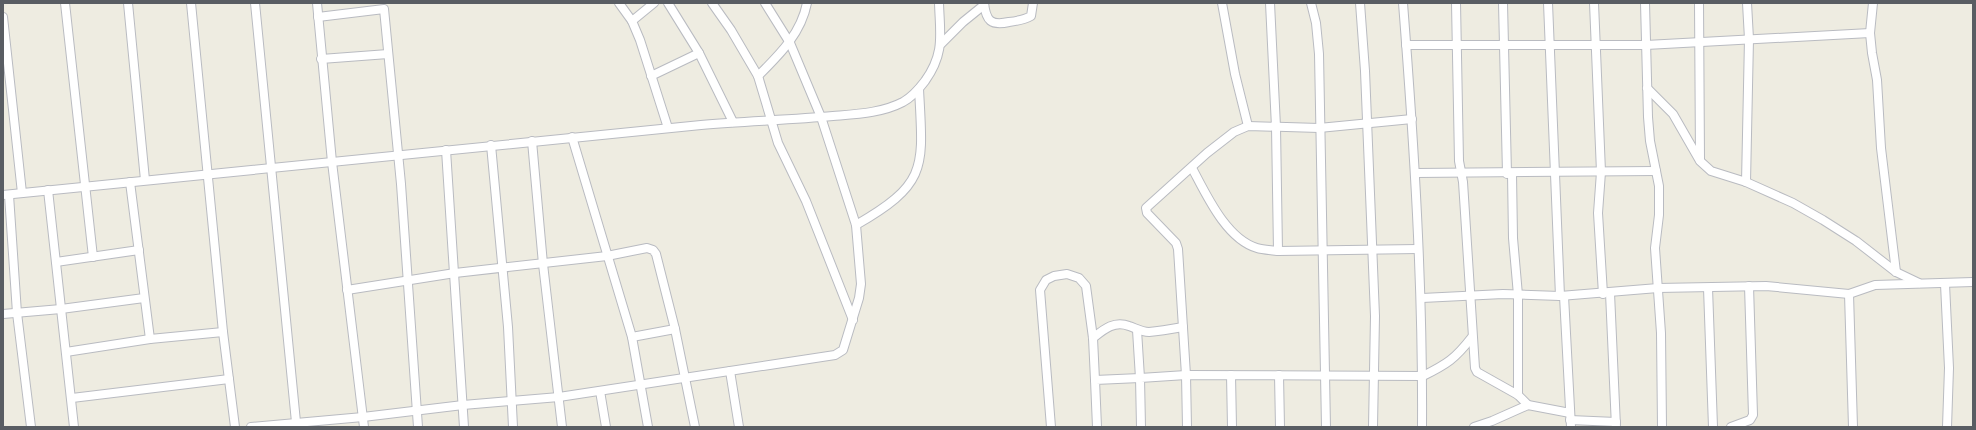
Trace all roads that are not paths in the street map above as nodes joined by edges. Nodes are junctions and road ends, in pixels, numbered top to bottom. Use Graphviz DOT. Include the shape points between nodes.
graph roads {
  1 [pos="65,3"];
  2 [pos="128,3"];
  3 [pos="191,3"];
  4 [pos="255,3"];
  5 [pos="317,3"];
  6 [pos="619,3"];
  7 [pos="654,3"];
  8 [pos="668,3"];
  9 [pos="712,3"];
  10 [pos="765,3"];
  11 [pos="807,3"];
  12 [pos="939,3"];
  13 [pos="1033,3"];
  14 [pos="1222,3"];
  15 [pos="1270,3"];
  16 [pos="1311,3"];
  17 [pos="1360,3"];
  18 [pos="1403,3"];
  19 [pos="1456,3"];
  20 [pos="1503,3"];
  21 [pos="1548,3"];
  22 [pos="1594,3"];
  23 [pos="1645,3"];
  24 [pos="1699,3"];
  25 [pos="1747,3"];
  26 [pos="1873,3"];
  27 [pos="984,4"];
  28 [pos="384,6"];
  29 [pos="318,16"];
  30 [pos="3,17"];
  31 [pos="632,21"];
  32 [pos="1870,33"];
  33 [pos="1748,39"];
  34 [pos="1700,42"];
  35 [pos="790,43"];
  36 [pos="941,44"];
  37 [pos="1504,44"];
  38 [pos="1549,44"];
  39 [pos="1406,45"];
  40 [pos="1594,45"];
  41 [pos="1646,45"];
  42 [pos="1458,46"];
  43 [pos="699,53"];
  44 [pos="388,54"];
  45 [pos="321,59"];
  46 [pos="651,76"];
  47 [pos="758,76"];
  48 [pos="1647,88"];
  49 [pos="919,89"];
  50 [pos="821,117"];
  51 [pos="1412,119"];
  52 [pos="770,120"];
  53 [pos="733,122"];
  54 [pos="1366,124"];
  55 [pos="1248,126"];
  56 [pos="1276,127"];
  57 [pos="668,128"];
  58 [pos="1320,128"];
  59 [pos="572,137"];
  60 [pos="532,141"];
  61 [pos="491,145"];
  62 [pos="446,150"];
  63 [pos="398,155"];
  64 [pos="1700,161"];
  65 [pos="332,162"];
  66 [pos="271,167"];
  67 [pos="1192,168"];
  68 [pos="1656,171"];
  69 [pos="1601,172"];
  70 [pos="1416,173"];
  71 [pos="1555,173"];
  72 [pos="207,174"];
  73 [pos="1461,174"];
  74 [pos="1510,174"];
  75 [pos="145,180"];
  76 [pos="130,182"];
  77 [pos="1746,182"];
  78 [pos="84,186"];
  79 [pos="48,190"];
  80 [pos="22,194"];
  81 [pos="6,195"];
  82 [pos="856,225"];
  83 [pos="1418,249"];
  84 [pos="139,250"];
  85 [pos="1322,250"];
  86 [pos="1372,250"];
  87 [pos="1278,251"];
  88 [pos="608,256"];
  89 [pos="93,257"];
  90 [pos="56,262"];
  91 [pos="543,264"];
  92 [pos="502,268"];
  93 [pos="1896,272"];
  94 [pos="455,273"];
  95 [pos="408,280"];
  96 [pos="1973,282"];
  97 [pos="1920,284"];
  98 [pos="1945,284"];
  99 [pos="1748,286"];
  100 [pos="1658,288"];
  101 [pos="1708,288"];
  102 [pos="347,290"];
  103 [pos="1606,293"];
  104 [pos="1849,294"];
  105 [pos="1518,295"];
  106 [pos="1471,296"];
  107 [pos="1562,296"];
  108 [pos="144,298"];
  109 [pos="1422,298"];
  110 [pos="61,309"];
  111 [pos="17,313"];
  112 [pos="3,314"];
  113 [pos="853,320"];
  114 [pos="1183,327"];
  115 [pos="675,329"];
  116 [pos="1138,330"];
  117 [pos="223,332"];
  118 [pos="632,337"];
  119 [pos="1472,337"];
  120 [pos="1093,338"];
  121 [pos="150,339"];
  122 [pos="66,352"];
  123 [pos="730,371"];
  124 [pos="1186,375"];
  125 [pos="1231,375"];
  126 [pos="1279,375"];
  127 [pos="1326,375"];
  128 [pos="1373,375"];
  129 [pos="1423,376"];
  130 [pos="686,378"];
  131 [pos="1140,378"];
  132 [pos="229,379"];
  133 [pos="1095,380"];
  134 [pos="641,385"];
  135 [pos="600,391"];
  136 [pos="1518,395"];
  137 [pos="72,398"];
  138 [pos="559,398"];
  139 [pos="513,402"];
  140 [pos="463,405"];
  141 [pos="1528,405"];
  142 [pos="417,411"];
  143 [pos="363,417"];
  144 [pos="1570,420"];
  145 [pos="296,422"];
  146 [pos="315,424"];
  147 [pos="1616,425"];
  148 [pos="268,426"];
  149 [pos="31,427"];
  150 [pos="74,427"];
  151 [pos="235,427"];
  152 [pos="251,427"];
  153 [pos="364,427"];
  154 [pos="418,427"];
  155 [pos="464,427"];
  156 [pos="513,427"];
  157 [pos="562,427"];
  158 [pos="606,427"];
  159 [pos="648,427"];
  160 [pos="696,427"];
  161 [pos="739,427"];
  162 [pos="1051,427"];
  163 [pos="1098,427"];
  164 [pos="1141,427"];
  165 [pos="1187,427"];
  166 [pos="1232,427"];
  167 [pos="1280,427"];
  168 [pos="1326,427"];
  169 [pos="1373,427"];
  170 [pos="1422,427"];
  171 [pos="1474,427"];
  172 [pos="1662,427"];
  173 [pos="1713,427"];
  174 [pos="1731,427"];
  175 [pos="1853,427"];
  176 [pos="1947,427"];
  1 -- 78 [label="street"];
  2 -- 75 [label="street"];
  3 -- 72 [label="street"];
  4 -- 66 [label="street"];
  5 -- 29 [label="street"];
  6 -- 31 [label="street"];
  7 -- 31 [label="street"];
  8 -- 43 [label="street"];
  9 -- 47 [label="street" via="732,30"];
  10 -- 35 [label="street"];
  11 -- 35 [label="street" via="805,13"];
  12 -- 36 [label="street"];
  13 -- 27 [label="street" via="1031,16 1024,20 998,25 987,17"];
  14 -- 55 [label="street"];
  15 -- 56 [label="street"];
  16 -- 58 [label="street" via="1319,54"];
  17 -- 54 [label="street"];
  18 -- 39 [label="street"];
  19 -- 42 [label="street"];
  20 -- 37 [label="street"];
  21 -- 38 [label="street"];
  22 -- 40 [label="street"];
  23 -- 41 [label="street"];
  24 -- 34 [label="street"];
  25 -- 33 [label="street"];
  26 -- 32 [label="street"];
  27 -- 36 [label="street"];
  28 -- 29 [label="street"];
  28 -- 44 [label="street"];
  29 -- 45 [label="street"];
  30 -- 80 [label="street"];
  31 -- 46 [label="street"];
  32 -- 33 [label="street"];
  32 -- 93 [label="street"];
  33 -- 34 [label="street"];
  33 -- 77 [label="street"];
  34 -- 41 [label="street"];
  34 -- 64 [label="street"];
  35 -- 47 [label="street"];
  35 -- 50 [label="street"];
  36 -- 49 [label="street" via="939,58"];
  37 -- 38 [label="street"];
  37 -- 42 [label="street"];
  37 -- 74 [label="street"];
  38 -- 40 [label="street"];
  38 -- 71 [label="street"];
  39 -- 42 [label="street"];
  39 -- 51 [label="street"];
  40 -- 41 [label="street"];
  40 -- 69 [label="street"];
  41 -- 48 [label="street"];
  42 -- 73 [label="street"];
  43 -- 46 [label="street"];
  43 -- 53 [label="street"];
  44 -- 45 [label="street"];
  44 -- 63 [label="street"];
  45 -- 65 [label="street"];
  46 -- 57 [label="street"];
  47 -- 52 [label="street"];
  48 -- 64 [label="street" via="1673,114"];
  48 -- 68 [label="street" via="1650,141"];
  49 -- 50 [label="street" via="905,101 887,109"];
  49 -- 82 [label="street" via="922,139 916,175 901,194 882,210"];
  50 -- 52 [label="street"];
  50 -- 82 [label="street"];
  51 -- 54 [label="street"];
  51 -- 70 [label="street"];
  52 -- 53 [label="street"];
  52 -- 113 [label="street"];
  53 -- 57 [label="street"];
  54 -- 58 [label="street"];
  54 -- 86 [label="street"];
  55 -- 56 [label="street"];
  55 -- 67 [label="street" via="1234,132"];
  56 -- 58 [label="street"];
  56 -- 87 [label="street"];
  57 -- 59 [label="street"];
  58 -- 85 [label="street"];
  59 -- 60 [label="street"];
  59 -- 88 [label="street"];
  60 -- 61 [label="street"];
  60 -- 91 [label="street"];
  61 -- 62 [label="street"];
  61 -- 92 [label="street"];
  62 -- 63 [label="street"];
  62 -- 94 [label="street"];
  63 -- 65 [label="street"];
  63 -- 95 [label="street"];
  64 -- 77 [label="street" via="1711,171"];
  65 -- 66 [label="street"];
  65 -- 102 [label="street"];
  66 -- 72 [label="street"];
  66 -- 145 [label="street"];
  67 -- 87 [label="street" via="1215,212 1227,227 1256,248"];
  67 -- 114 [label="street" via="1146,208 1147,213 1176,243 1178,249"];
  68 -- 69 [label="street"];
  68 -- 100 [label="street" via="1659,186 1655,248"];
  69 -- 71 [label="street"];
  69 -- 103 [label="street" via="1598,213"];
  70 -- 73 [label="street"];
  70 -- 83 [label="street"];
  71 -- 74 [label="street"];
  71 -- 107 [label="street"];
  72 -- 75 [label="street"];
  72 -- 117 [label="street"];
  73 -- 74 [label="street"];
  73 -- 106 [label="street"];
  74 -- 105 [label="street" via="1512,238"];
  75 -- 76 [label="street"];
  76 -- 78 [label="street"];
  76 -- 84 [label="street"];
  77 -- 93 [label="street" via="1823,220"];
  78 -- 79 [label="street"];
  78 -- 89 [label="street"];
  79 -- 80 [label="street"];
  79 -- 90 [label="street"];
  80 -- 81 [label="street"];
  81 -- 111 [label="street"];
  82 -- 113 [label="street" via="861,284"];
  83 -- 86 [label="street"];
  83 -- 109 [label="street"];
  84 -- 89 [label="street"];
  84 -- 108 [label="street"];
  85 -- 86 [label="street"];
  85 -- 87 [label="street"];
  85 -- 127 [label="street"];
  86 -- 128 [label="street" via="1375,316"];
  88 -- 91 [label="street"];
  88 -- 115 [label="street" via="647,248 656,254"];
  88 -- 118 [label="street"];
  89 -- 90 [label="street"];
  90 -- 110 [label="street"];
  91 -- 92 [label="street"];
  91 -- 138 [label="street"];
  92 -- 94 [label="street"];
  92 -- 139 [label="street"];
  93 -- 97 [label="street"];
  94 -- 95 [label="street"];
  94 -- 140 [label="street"];
  95 -- 102 [label="street"];
  95 -- 142 [label="street"];
  96 -- 98 [label="street"];
  97 -- 98 [label="street"];
  97 -- 104 [label="street" via="1875,285"];
  98 -- 176 [label="street" via="1949,368"];
  99 -- 101 [label="street"];
  99 -- 104 [label="street"];
  99 -- 174 [label="street" via="1753,415 1750,420"];
  100 -- 101 [label="street"];
  100 -- 103 [label="street"];
  100 -- 172 [label="street"];
  101 -- 173 [label="street"];
  102 -- 143 [label="street"];
  103 -- 107 [label="street"];
  103 -- 147 [label="street"];
  104 -- 175 [label="street"];
  105 -- 106 [label="street"];
  105 -- 107 [label="street"];
  105 -- 136 [label="street"];
  106 -- 109 [label="street"];
  106 -- 119 [label="street"];
  107 -- 144 [label="street"];
  108 -- 110 [label="street"];
  108 -- 121 [label="street"];
  109 -- 129 [label="street"];
  110 -- 111 [label="street"];
  110 -- 122 [label="street"];
  111 -- 112 [label="street"];
  111 -- 149 [label="street"];
  113 -- 123 [label="street" via="843,350 835,355"];
  114 -- 116 [label="street" via="1148,332"];
  114 -- 124 [label="street"];
  115 -- 118 [label="street"];
  115 -- 130 [label="street"];
  116 -- 120 [label="street" via="1116,324 1107,327"];
  116 -- 131 [label="street"];
  117 -- 121 [label="street"];
  117 -- 132 [label="street"];
  118 -- 134 [label="street"];
  119 -- 129 [label="street" via="1452,360"];
  119 -- 136 [label="street" via="1477,372"];
  120 -- 133 [label="street"];
  120 -- 162 [label="street" via="1086,286 1079,278 1067,274 1046,280 1040,290"];
  121 -- 122 [label="street"];
  122 -- 137 [label="street"];
  123 -- 130 [label="street"];
  123 -- 161 [label="street"];
  124 -- 125 [label="street"];
  124 -- 131 [label="street"];
  124 -- 165 [label="street"];
  125 -- 126 [label="street"];
  125 -- 166 [label="street"];
  126 -- 127 [label="street"];
  126 -- 167 [label="street"];
  127 -- 128 [label="street"];
  127 -- 168 [label="street"];
  128 -- 129 [label="street"];
  128 -- 169 [label="street"];
  129 -- 170 [label="street"];
  130 -- 134 [label="street"];
  130 -- 160 [label="street"];
  131 -- 133 [label="street"];
  131 -- 164 [label="street"];
  132 -- 137 [label="street"];
  132 -- 151 [label="street"];
  133 -- 163 [label="street"];
  134 -- 135 [label="street"];
  134 -- 159 [label="street"];
  135 -- 138 [label="street"];
  135 -- 158 [label="street"];
  136 -- 141 [label="street"];
  137 -- 150 [label="street"];
  138 -- 139 [label="street"];
  138 -- 157 [label="street"];
  139 -- 140 [label="street"];
  139 -- 156 [label="street"];
  140 -- 142 [label="street"];
  140 -- 155 [label="street"];
  141 -- 144 [label="street"];
  141 -- 171 [label="street"];
  142 -- 143 [label="street"];
  142 -- 154 [label="street"];
  143 -- 146 [label="street"];
  143 -- 153 [label="street"];
  144 -- 147 [label="street"];
  145 -- 146 [label="street"];
  145 -- 148 [label="street"];
  148 -- 152 [label="street"];
}
